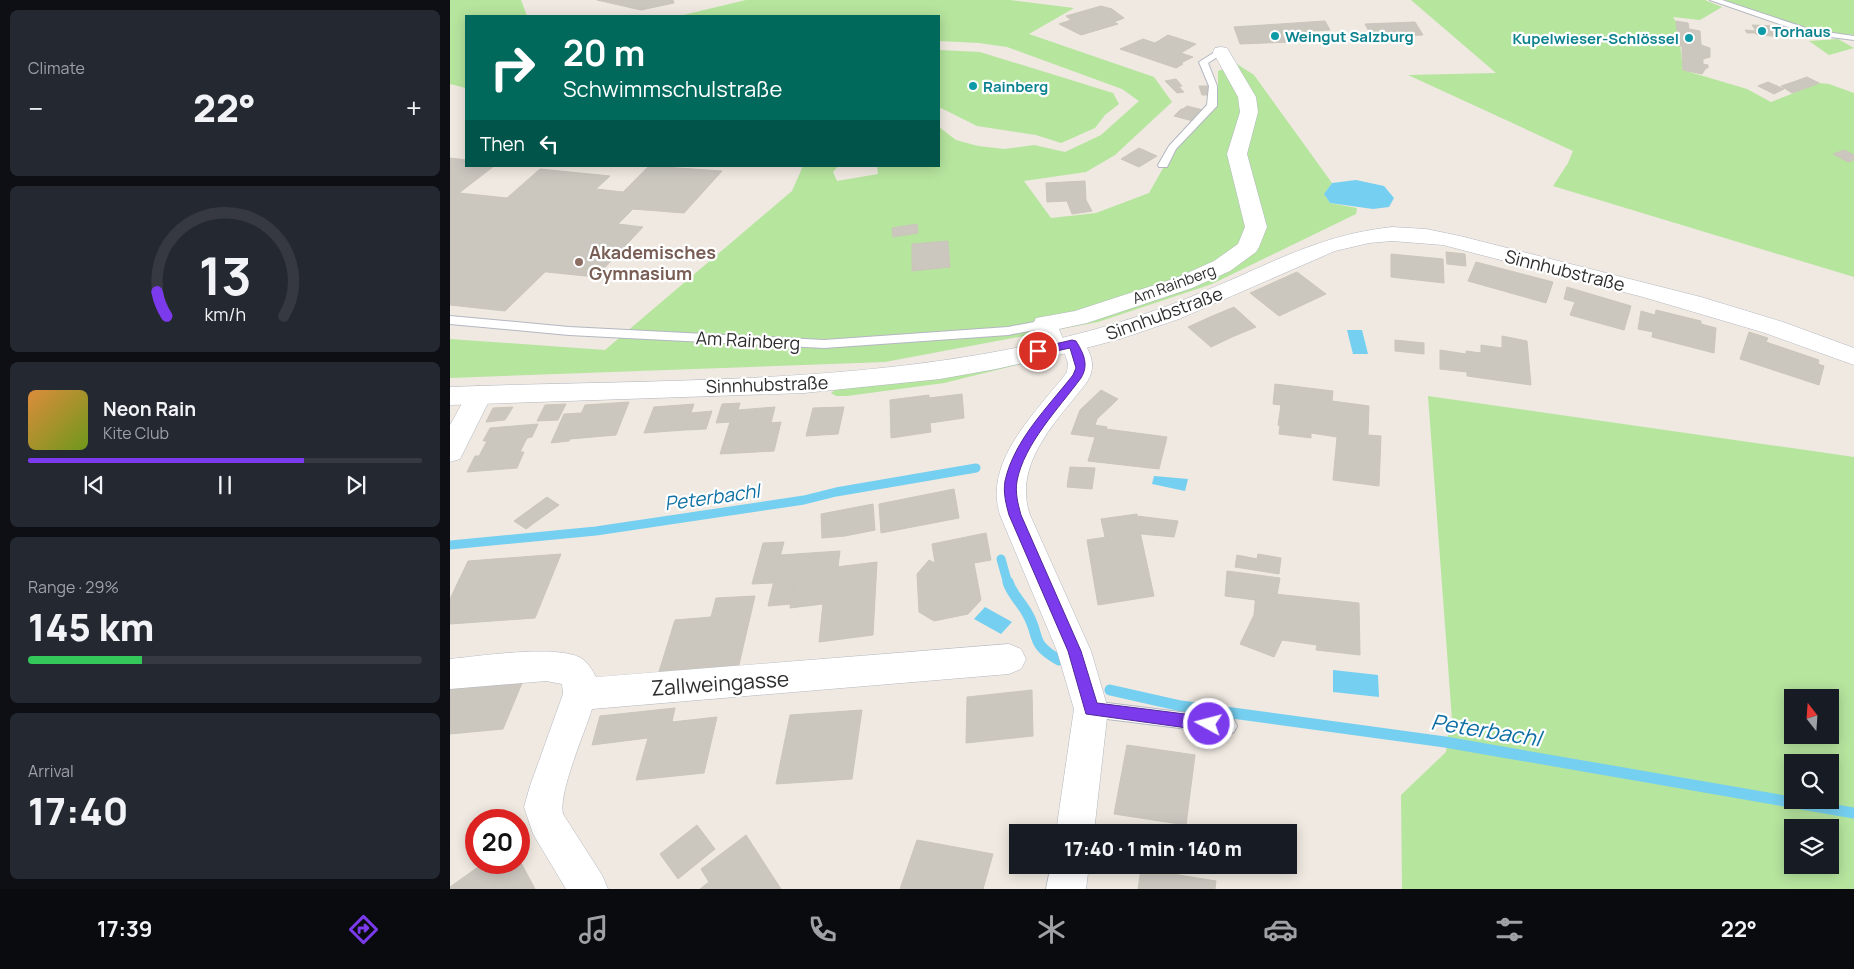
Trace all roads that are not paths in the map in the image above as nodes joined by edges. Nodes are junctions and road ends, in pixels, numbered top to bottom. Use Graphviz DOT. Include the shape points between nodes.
graph roads {
  1 [pos="1714,0"];
  2 [pos="1854,38"];
  3 [pos="1221,52"];
  4 [pos="1163,165"];
  5 [pos="450,320"];
  6 [pos="1045,324"];
  7 [pos="1063,346"];
  8 [pos="1854,357"];
  9 [pos="480,395"];
  10 [pos="450,396"];
  11 [pos="450,452"];
  12 [pos="1009,659"];
  13 [pos="450,674"];
  14 [pos="580,694"];
  15 [pos="1091,709"];
  16 [pos="1228,726"];
  17 [pos="1076,824"];
  18 [pos="1068,874"];
  19 [pos="588,889"];
  20 [pos="1066,889"];
  1 -- 2 [label="lane" via="1811,32"];
  3 -- 4 [label="lane, Am Rainberg" via="1203,62 1213,86 1212,106 1172,148"];
  3 -- 6 [label="street, Am Rainberg" via="1247,97 1249,112 1237,154 1256,227 1248,247 1222,266 1184,283 1078,318"];
  5 -- 6 [label="lane, Am Rainberg" via="569,331 824,344 1008,331"];
  6 -- 7 [label="street"];
  7 -- 8 [label="street, Sinnhubstraße" via="1185,307 1322,247 1356,237 1407,234 1429,236 1726,312"];
  7 -- 9 [label="street, Sinnhubstraße" via="972,365 878,378 791,385"];
  7 -- 15 [label="street" via="1080,358 1081,368 1021,452 1011,482 1010,497 1074,651"];
  9 -- 10 [label="street, Sinnhubstraße"];
  9 -- 11 [label="street"];
  12 -- 14 [label="street, Zallweingasse"];
  13 -- 14 [label="street" via="546,666 569,668 579,678"];
  14 -- 19 [label="street" via="542,807 546,821"];
  15 -- 16 [label="lane"];
  15 -- 17 [label="street"];
  18 -- 20 [label="street"];
}
